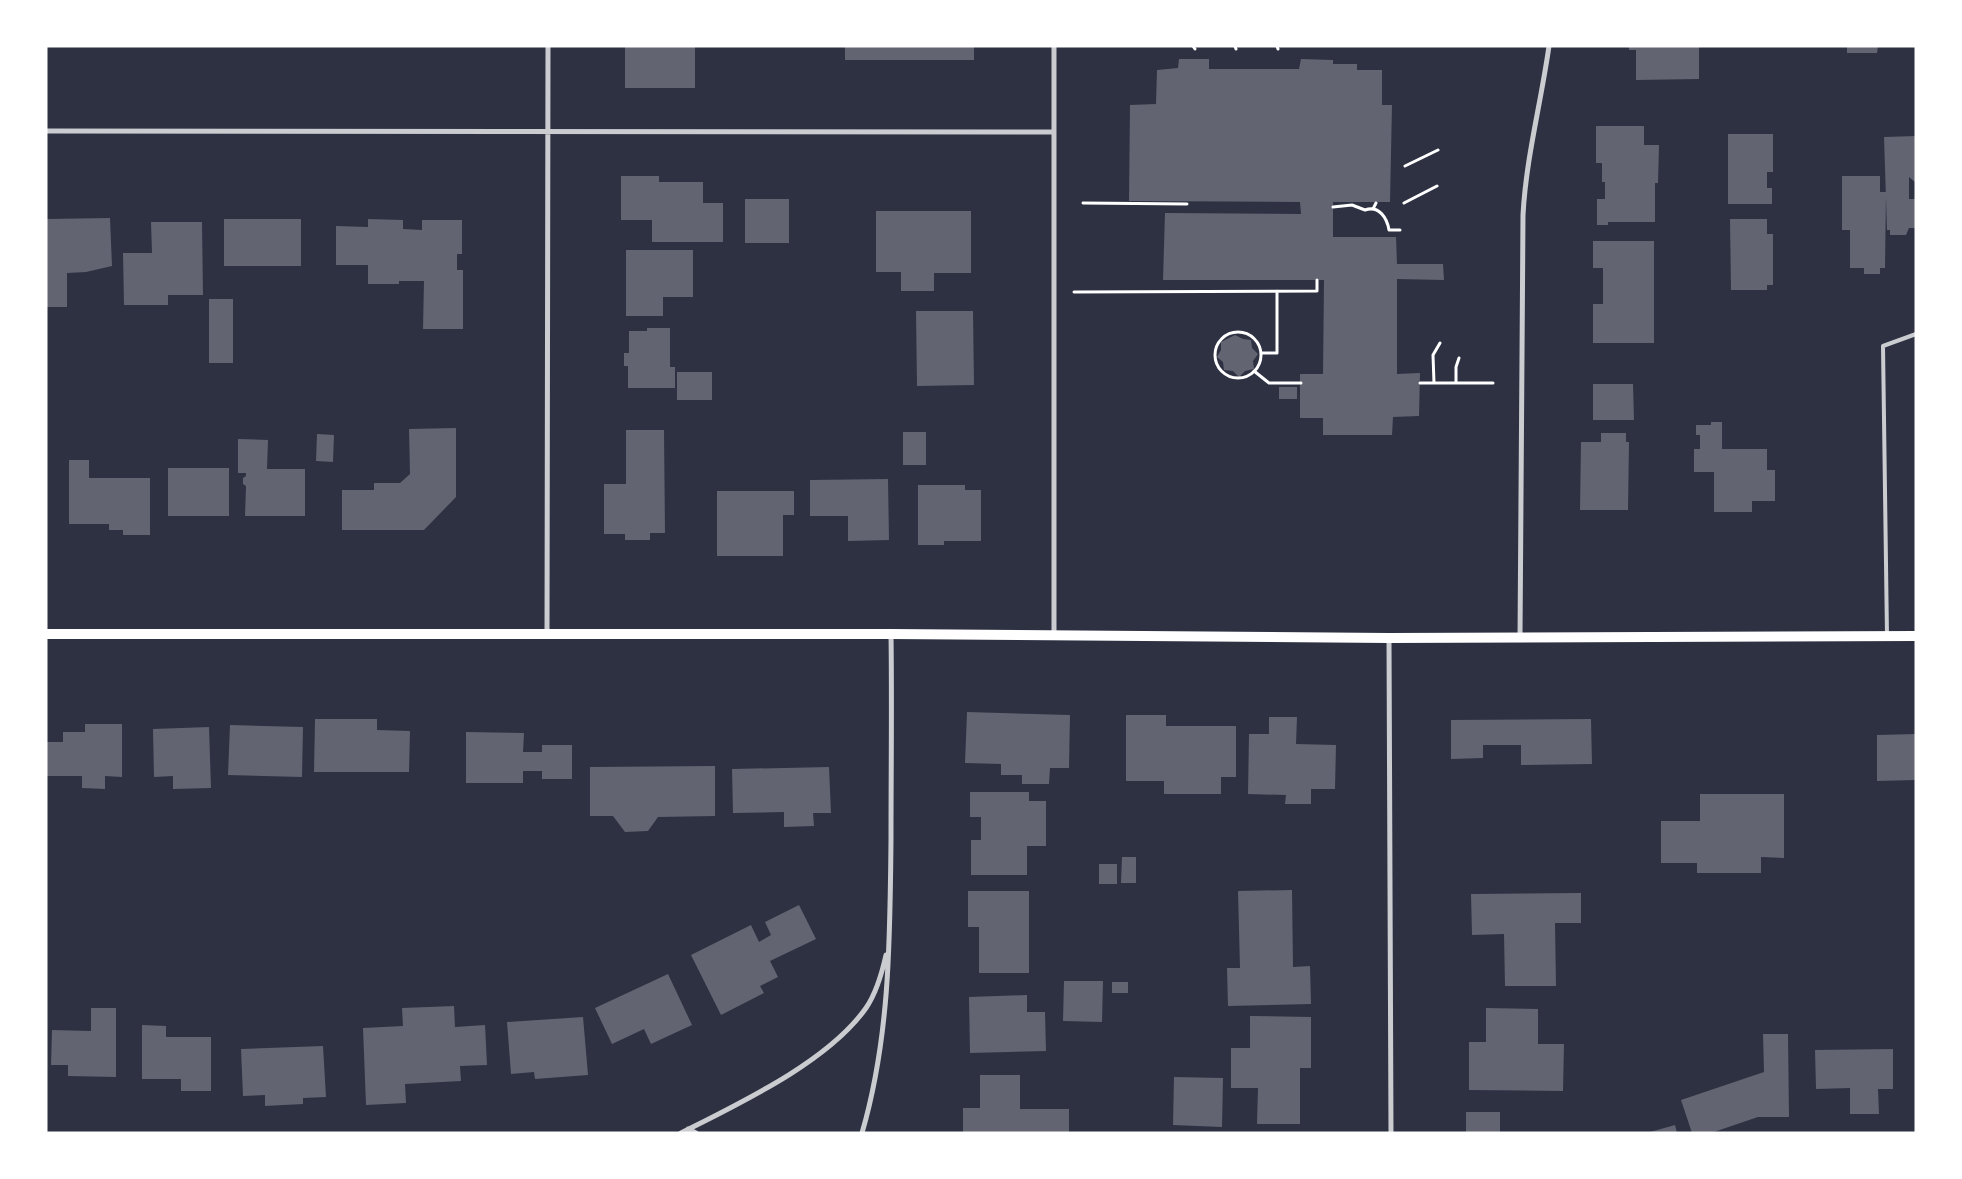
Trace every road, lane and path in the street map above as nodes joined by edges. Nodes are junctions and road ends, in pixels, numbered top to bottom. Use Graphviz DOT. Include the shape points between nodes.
graph roads {
  1 [pos="548,46"];
  2 [pos="1054,46"];
  3 [pos="1548,46"];
  4 [pos="46,131"];
  5 [pos="547,132"];
  6 [pos="1054,132"];
  7 [pos="1438,150"];
  8 [pos="1405,166"];
  9 [pos="1438,186"];
  10 [pos="1083,203"];
  11 [pos="1376,203"];
  12 [pos="1404,203"];
  13 [pos="1186,204"];
  14 [pos="1333,207"];
  15 [pos="1373,209"];
  16 [pos="1400,230"];
  17 [pos="1318,280"];
  18 [pos="1277,291"];
  19 [pos="1073,292"];
  20 [pos="1916,334"];
  21 [pos="1440,344"];
  22 [pos="1261,354"];
  23 [pos="1459,358"];
  24 [pos="1254,371"];
  25 [pos="1301,383"];
  26 [pos="1420,383"];
  27 [pos="1434,383"];
  28 [pos="1456,383"];
  29 [pos="1493,383"];
  30 [pos="46,634"];
  31 [pos="891,634"];
  32 [pos="547,635"];
  33 [pos="1054,635"];
  34 [pos="1887,636"];
  35 [pos="1916,636"];
  36 [pos="1390,638"];
  37 [pos="1520,638"];
  38 [pos="890,941"];
  39 [pos="688,1129"];
  40 [pos="681,1133"];
  41 [pos="696,1133"];
  42 [pos="862,1133"];
  43 [pos="1391,1133"];
  1 -- 5 [label="street"];
  2 -- 6 [label="street"];
  3 -- 37 [label="street" via="1544,83 1528,156 1522,215"];
  4 -- 5 [label="street"];
  5 -- 6 [label="street"];
  5 -- 32 [label="street"];
  6 -- 33 [label="street"];
  7 -- 8 [label="path"];
  9 -- 12 [label="path"];
  10 -- 13 [label="path"];
  11 -- 15 [label="path"];
  14 -- 15 [label="path" via="1352,205"];
  15 -- 16 [label="path" via="1385,217 1389,230"];
  17 -- 18 [label="path" via="1318,291"];
  18 -- 19 [label="path"];
  18 -- 22 [label="path" via="1277,354"];
  20 -- 34 [label="lane" via="1883,346"];
  21 -- 27 [label="path" via="1433,355"];
  22 -- 24 [label="path"];
  22 -- 24 [label="path" via="1256,341 1244,333 1230,334 1218,343 1216,358 1222,371 1236,378"];
  23 -- 28 [label="path"];
  24 -- 25 [label="path" via="1270,383"];
  26 -- 27 [label="path"];
  27 -- 28 [label="path"];
  28 -- 29 [label="path"];
  30 -- 32 [label="main road"];
  31 -- 32 [label="main road"];
  31 -- 33 [label="main road"];
  31 -- 38 [label="street"];
  33 -- 36 [label="main road"];
  34 -- 35 [label="main road"];
  34 -- 37 [label="main road"];
  36 -- 37 [label="main road"];
  36 -- 43 [label="street"];
  38 -- 39 [label="street" via="881,977 866,1007 847,1030 750,1098"];
  38 -- 42 [label="street" via="882,1040"];
  39 -- 40 [label="street"];
  39 -- 41 [label="street"];
}
